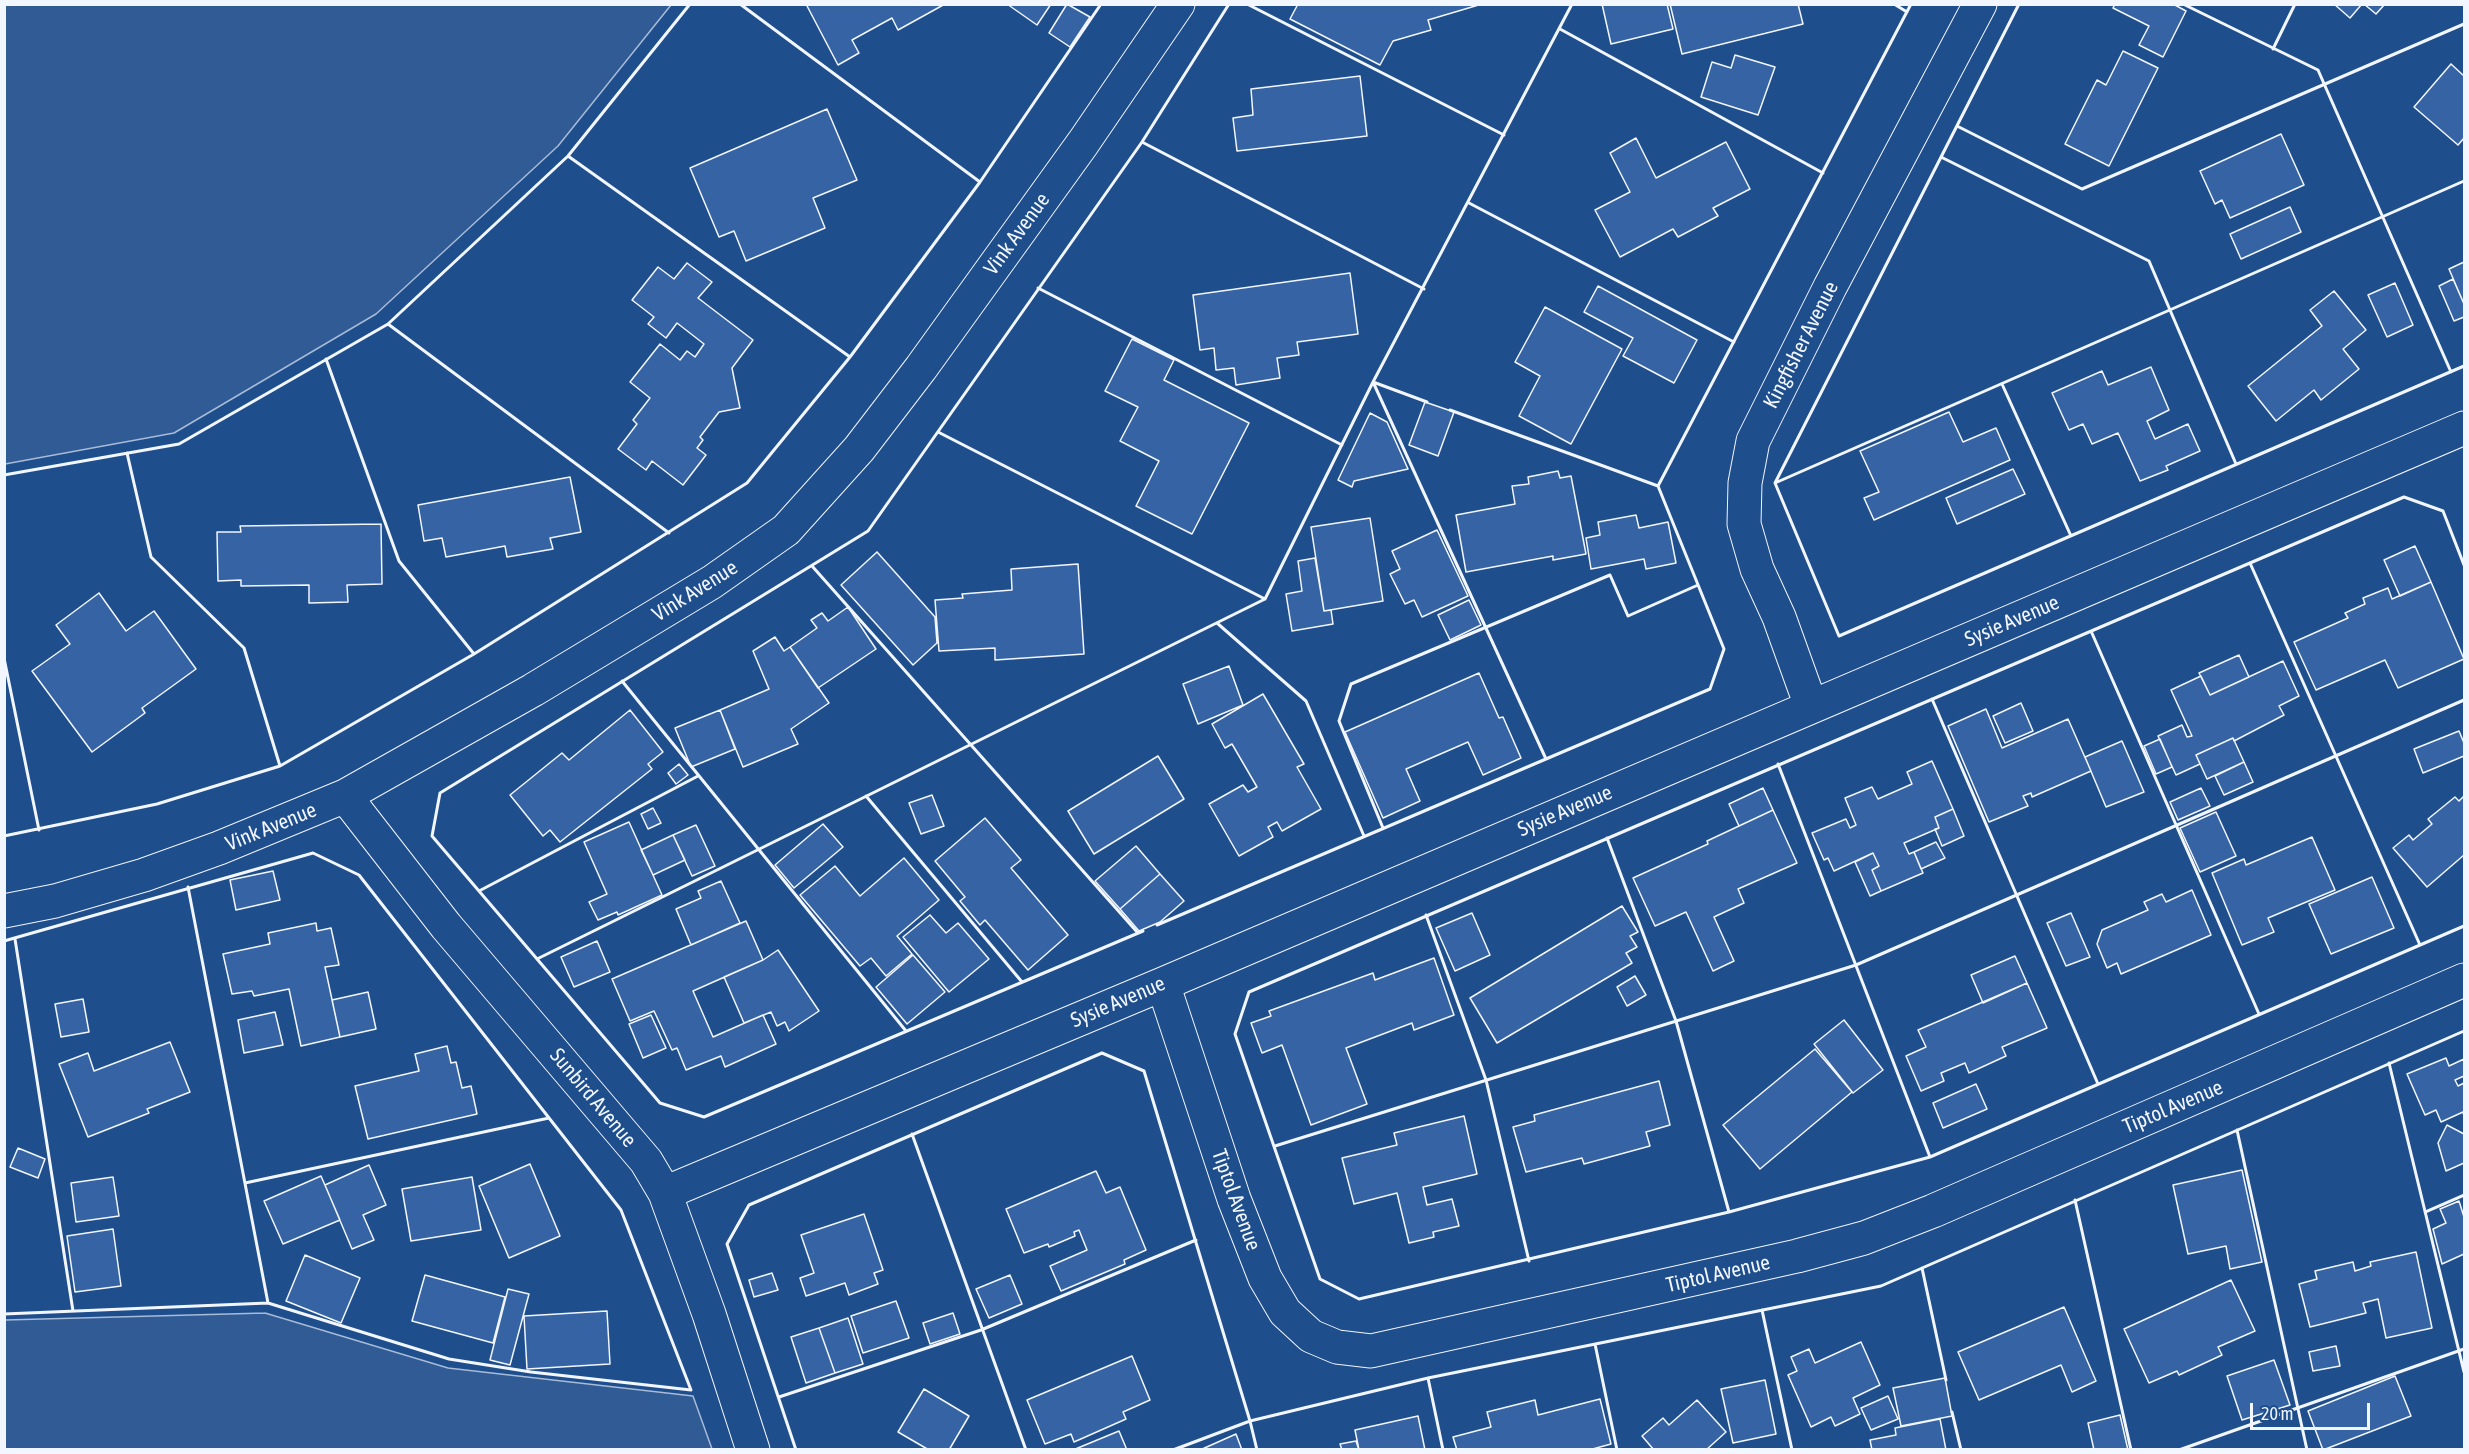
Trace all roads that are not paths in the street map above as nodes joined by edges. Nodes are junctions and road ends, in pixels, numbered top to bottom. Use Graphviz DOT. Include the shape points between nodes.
graph roads {
  1 [pos="1178,4"];
  2 [pos="1980,4"];
  3 [pos="2464,428"];
  4 [pos="1811,706"];
  5 [pos="345,796"];
  6 [pos="4,911"];
  7 [pos="2464,980"];
  8 [pos="1163,984"];
  9 [pos="665,1193"];
  10 [pos="753,1449"];
  1 -- 5 [label="street, Vink Avenue" via="921,368 859,449 786,530 712,582 543,684"];
  2 -- 4 [label="street, Kingfisher Avenue" via="1753,441 1745,483 1744,524 1757,569"];
  3 -- 4 [label="street, Sysie Avenue"];
  4 -- 8 [label="street, Sysie Avenue"];
  5 -- 6 [label="street, Vink Avenue" via="144,875 55,901"];
  5 -- 9 [label="street, Sunbird Avenue" via="446,926 646,1161"];
  7 -- 8 [label="street, Tiptol Avenue" via="1864,1238 1371,1351 1337,1347 1311,1336 1285,1312 1265,1278 1234,1199"];
  8 -- 9 [label="street, Sysie Avenue"];
  9 -- 10 [label="street, Sunbird Avenue"];
}
